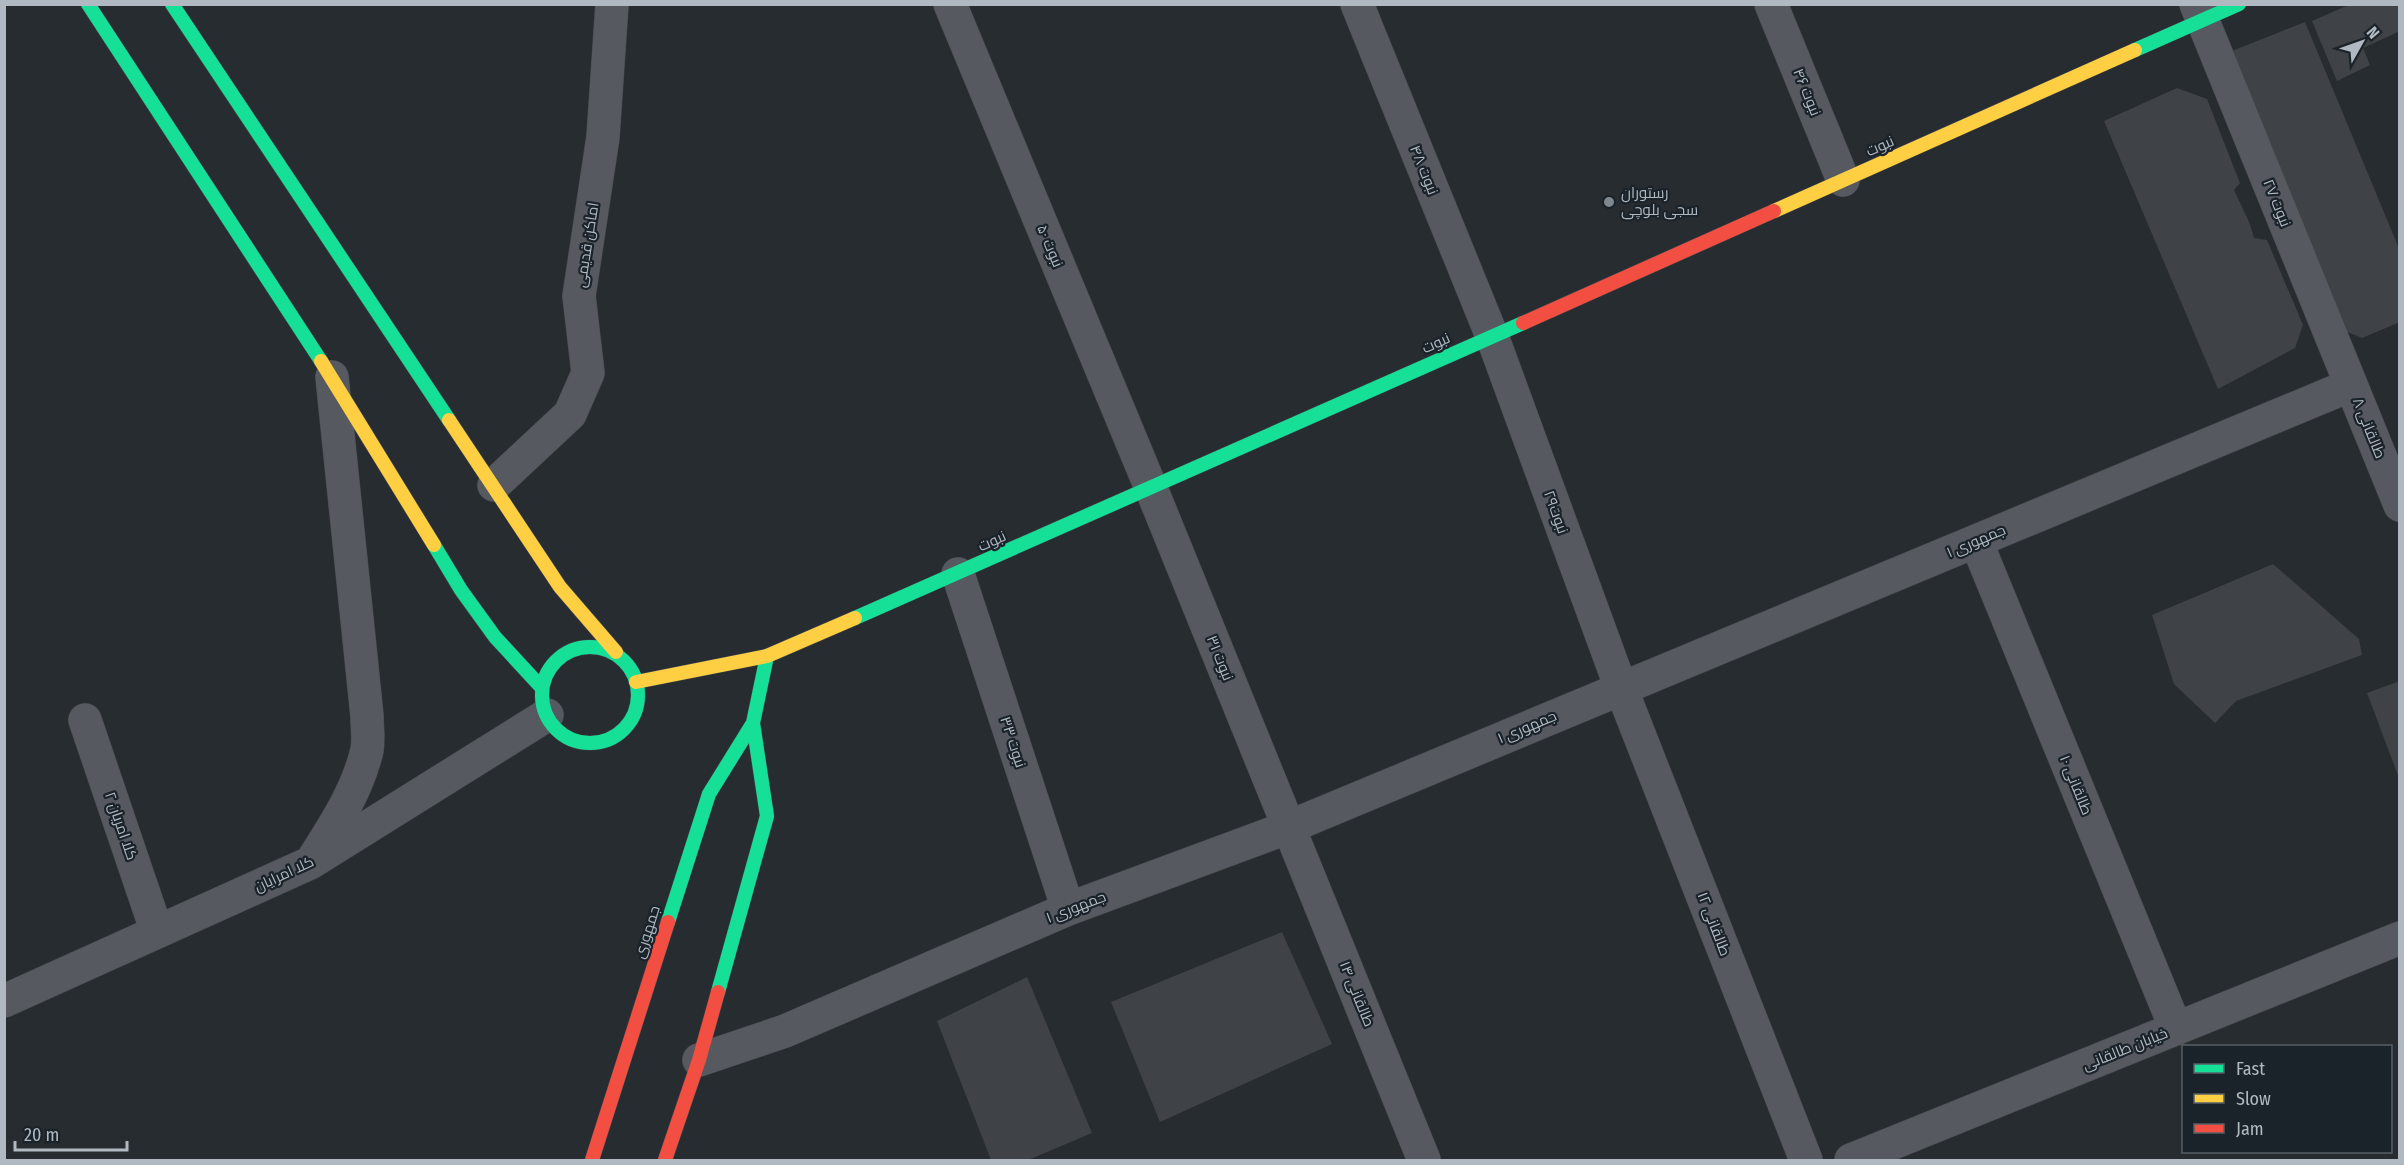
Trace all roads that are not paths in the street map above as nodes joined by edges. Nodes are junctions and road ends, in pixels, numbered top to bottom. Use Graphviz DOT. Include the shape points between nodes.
graph roads {
  1 [pos="88,4"];
  2 [pos="172,4"];
  3 [pos="612,4"];
  4 [pos="950,4"];
  5 [pos="1357,4"];
  6 [pos="1771,4"];
  7 [pos="2239,4"];
  8 [pos="2199,13"];
  9 [pos="1844,180"];
  10 [pos="1492,336"];
  11 [pos="332,377"];
  12 [pos="2351,385"];
  13 [pos="494,485"];
  14 [pos="1151,488"];
  15 [pos="2400,505"];
  16 [pos="1976,541"];
  17 [pos="958,574"];
  18 [pos="616,652"];
  19 [pos="767,656"];
  20 [pos="636,682"];
  21 [pos="1621,688"];
  22 [pos="545,701"];
  23 [pos="85,720"];
  24 [pos="753,723"];
  25 [pos="1289,827"];
  26 [pos="310,863"];
  27 [pos="1068,909"];
  28 [pos="157,932"];
  29 [pos="2400,938"];
  30 [pos="4,1001"];
  31 [pos="2176,1029"];
  32 [pos="699,1060"];
  33 [pos="592,1161"];
  34 [pos="665,1161"];
  35 [pos="1424,1161"];
  36 [pos="1806,1161"];
  37 [pos="1851,1161"];
  1 -- 11 [label="main road"];
  2 -- 13 [label="main road"];
  3 -- 13 [label="street, اماکن قدیمی" via="603,137 579,296 588,373 570,414"];
  4 -- 14 [label="street, نبوت ۵۰"];
  5 -- 10 [label="street, نبوت ۴۸"];
  6 -- 9 [label="street, نبوت ۴۶"];
  7 -- 8 [label="main road, نبوت"];
  8 -- 9 [label="main road, نبوت"];
  8 -- 12 [label="street, نبوت ۲۷"];
  9 -- 10 [label="main road, نبوت"];
  10 -- 14 [label="main road, نبوت"];
  10 -- 21 [label="street, نبوت۲۹"];
  11 -- 22 [label="main road" via="461,590"];
  11 -- 26 [label="street" via="368,716 367,748 339,818"];
  12 -- 15 [label="street, طالقانی ۸"];
  12 -- 16 [label="street, جمهوری ۱"];
  13 -- 18 [label="main road" via="560,586"];
  14 -- 17 [label="main road, نبوت"];
  14 -- 25 [label="street, نبوت ۳۱"];
  16 -- 21 [label="street, جمهوری ۱"];
  16 -- 31 [label="street, طالقانی ۱۰"];
  17 -- 19 [label="main road, نبوت"];
  17 -- 27 [label="street, نبوت ۳۳"];
  18 -- 20 [label="main road" via="635,673"];
  18 -- 22 [label="main road" via="589,645 562,653 544,675"];
  19 -- 20 [label="main road, نبوت"];
  19 -- 24 [label="main road, جمهوری"];
  20 -- 22 [label="main road" via="639,701 628,726 605,742 577,742 553,728"];
  21 -- 25 [label="street, جمهوری ۱"];
  21 -- 36 [label="street, طالقانی ۱۲"];
  22 -- 26 [label="street, کلا امرایان"];
  23 -- 28 [label="street, کلا امریان ۲"];
  24 -- 32 [label="main road, جمهوری" via="767,816"];
  24 -- 33 [label="main road, جمهوری" via="709,794"];
  25 -- 27 [label="street, جمهوری ۱"];
  25 -- 35 [label="street, طالقانی ۱۴"];
  26 -- 28 [label="street, کلا امرایان"];
  27 -- 32 [label="street, جمهوری ۱" via="785,1031"];
  28 -- 30 [label="street, کلا امرایان"];
  29 -- 31 [label="street, خیابان طالقانی"];
  31 -- 37 [label="street, خیابان طالقانی"];
  32 -- 34 [label="main road, جمهوری"];
}
